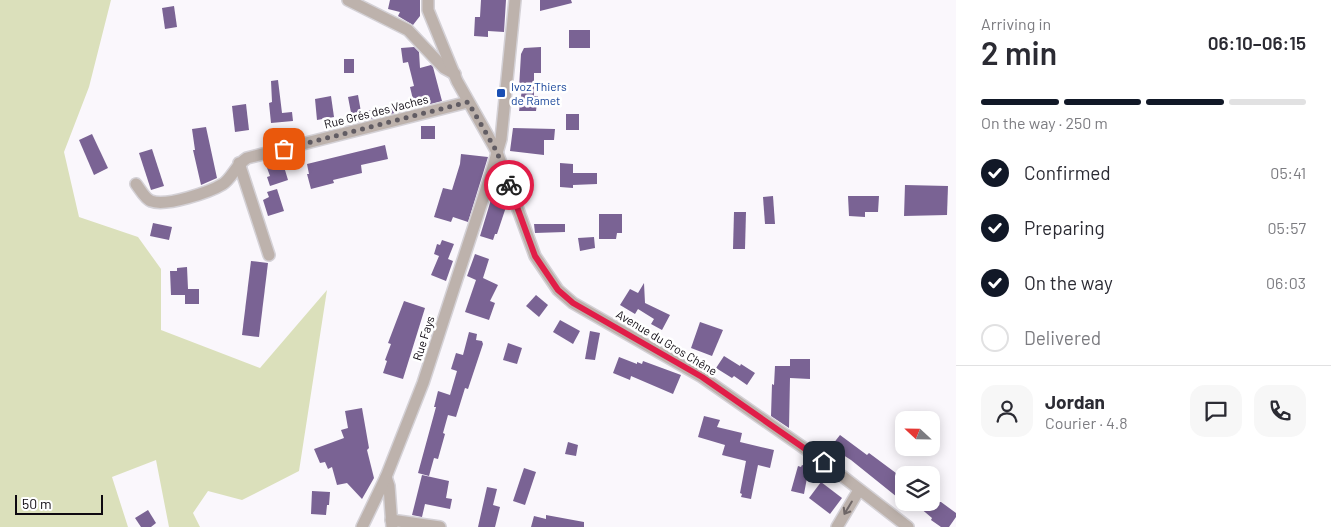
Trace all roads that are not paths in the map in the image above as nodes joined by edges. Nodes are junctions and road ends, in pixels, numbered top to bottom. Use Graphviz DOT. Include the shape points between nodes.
graph roads {
  1 [pos="348,0"];
  2 [pos="428,0"];
  3 [pos="516,0"];
  4 [pos="455,74"];
  5 [pos="468,102"];
  6 [pos="497,152"];
  7 [pos="239,163"];
  8 [pos="136,184"];
  9 [pos="269,255"];
  10 [pos="386,477"];
  11 [pos="860,490"];
  12 [pos="391,524"];
  13 [pos="362,527"];
  14 [pos="440,527"];
  15 [pos="837,527"];
  16 [pos="908,527"];
  1 -- 4 [label="street" via="408,30 444,68"];
  2 -- 4 [label="street, Avenue du Gros Chêne" via="428,10"];
  3 -- 6 [label="street, Rue Fays"];
  4 -- 5 [label="street, Avenue du Gros Chêne"];
  5 -- 6 [label="street, Avenue du Gros Chêne"];
  5 -- 7 [label="street, Rue Grés des Vaches" via="247,158"];
  6 -- 10 [label="street, Rue Fays" via="423,383"];
  6 -- 11 [label="street, Avenue du Gros Chêne" via="535,256 558,290 573,303 702,377"];
  7 -- 8 [label="street" via="224,183 188,199 153,202"];
  7 -- 9 [label="street"];
  10 -- 12 [label="street"];
  10 -- 13 [label="street, Rue Fays"];
  11 -- 15 [label="street, one-way"];
  11 -- 16 [label="street, Avenue du Gros Chêne"];
  12 -- 14 [label="street"];
}
